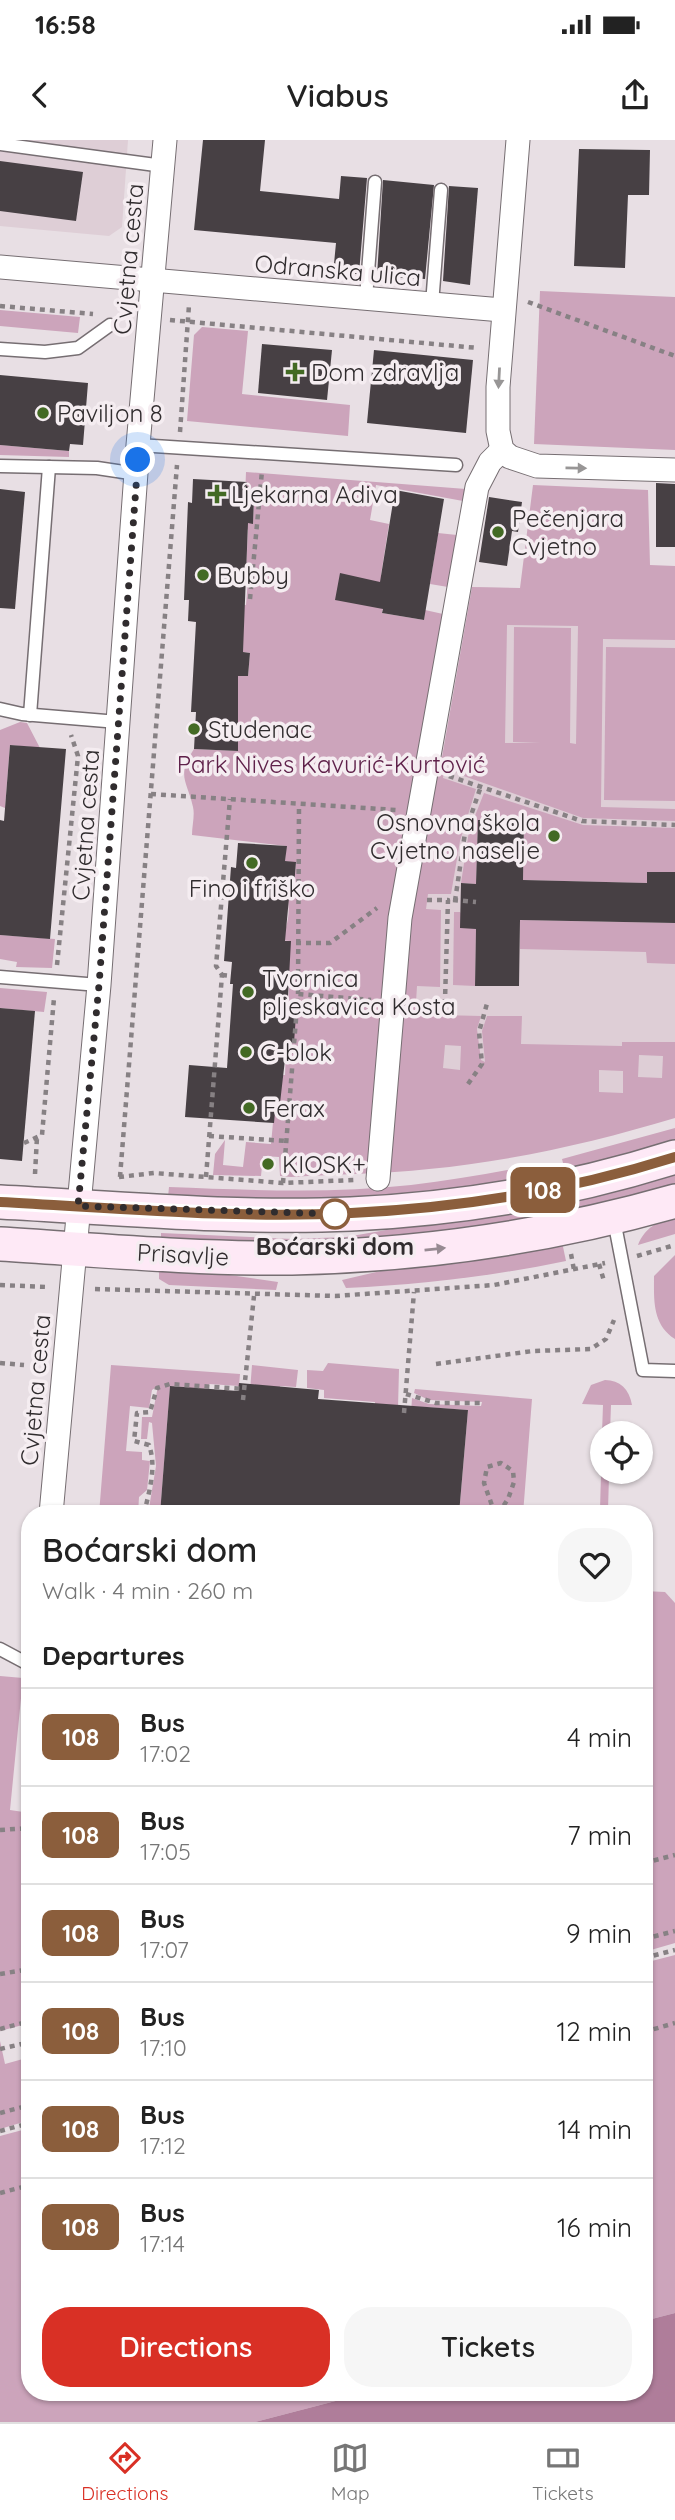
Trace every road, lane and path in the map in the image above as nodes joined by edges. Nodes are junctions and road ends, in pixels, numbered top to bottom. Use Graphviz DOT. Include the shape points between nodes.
graph roads {
  1 [pos="83,140"];
  2 [pos="165,140"];
  3 [pos="518,140"];
  4 [pos="3,143"];
  5 [pos="81,155"];
  6 [pos="163,166"];
  7 [pos="375,182"];
  8 [pos="441,190"];
  9 [pos="0,267"];
  10 [pos="153,279"];
  11 [pos="189,293"];
  12 [pos="366,298"];
  13 [pos="528,303"];
  14 [pos="432,304"];
  15 [pos="0,306"];
  16 [pos="502,310"];
  17 [pos="97,314"];
  18 [pos="162,320"];
  19 [pos="188,322"];
  20 [pos="110,325"];
  21 [pos="0,349"];
  22 [pos="486,349"];
  23 [pos="675,356"];
  24 [pos="179,440"];
  25 [pos="138,445"];
  26 [pos="502,450"];
  27 [pos="178,464"];
  28 [pos="0,466"];
  29 [pos="456,466"];
  30 [pos="49,467"];
  31 [pos="262,470"];
  32 [pos="675,470"];
  33 [pos="136,474"];
  34 [pos="250,599"];
  35 [pos="0,709"];
  36 [pos="30,715"];
  37 [pos="71,719"];
  38 [pos="118,722"];
  39 [pos="430,764"];
  40 [pos="481,786"];
  41 [pos="151,794"];
  42 [pos="230,799"];
  43 [pos="299,805"];
  44 [pos="421,811"];
  45 [pos="675,825"];
  46 [pos="404,900"];
  47 [pos="452,900"];
  48 [pos="476,902"];
  49 [pos="296,943"];
  50 [pos="222,975"];
  51 [pos="0,976"];
  52 [pos="230,976"];
  53 [pos="55,981"];
  54 [pos="279,981"];
  55 [pos="299,982"];
  56 [pos="99,985"];
  57 [pos="298,994"];
  58 [pos="445,1000"];
  59 [pos="488,1000"];
  60 [pos="393,1002"];
  61 [pos="468,1084"];
  62 [pos="37,1136"];
  63 [pos="209,1136"];
  64 [pos="287,1141"];
  65 [pos="24,1143"];
  66 [pos="675,1157"];
  67 [pos="35,1174"];
  68 [pos="206,1177"];
  69 [pos="378,1179"];
  70 [pos="283,1183"];
  71 [pos="675,1201"];
  72 [pos="0,1202"];
  73 [pos="78,1206"];
  74 [pos="614,1218"];
  75 [pos="0,1244"];
  76 [pos="675,1245"];
  77 [pos="74,1249"];
  78 [pos="636,1256"];
  79 [pos="605,1263"];
  80 [pos="599,1264"];
  81 [pos="0,1285"];
  82 [pos="54,1287"];
  83 [pos="607,1288"];
  84 [pos="87,1289"];
  85 [pos="414,1292"];
  86 [pos="254,1296"];
  87 [pos="614,1313"];
  88 [pos="0,1363"];
  89 [pos="436,1364"];
  90 [pos="24,1365"];
  91 [pos="675,1371"];
  92 [pos="244,1389"];
  93 [pos="406,1394"];
  94 [pos="243,1400"];
  95 [pos="480,1404"];
  96 [pos="404,1413"];
  97 [pos="52,1505"];
  98 [pos="146,1505"];
  99 [pos="494,1505"];
  100 [pos="502,1505"];
  101 [pos="0,1649"];
  102 [pos="21,1660"];
  103 [pos="21,1829"];
  104 [pos="0,1830"];
  105 [pos="675,1855"];
  106 [pos="653,1861"];
  107 [pos="675,1931"];
  108 [pos="653,1937"];
  109 [pos="675,1950"];
  110 [pos="653,1956"];
  111 [pos="21,1970"];
  112 [pos="0,1974"];
  113 [pos="21,2023"];
  114 [pos="675,2023"];
  115 [pos="0,2029"];
  116 [pos="653,2029"];
  117 [pos="21,2044"];
  118 [pos="0,2049"];
  119 [pos="21,2107"];
  120 [pos="0,2113"];
  121 [pos="21,2125"];
  122 [pos="0,2131"];
  123 [pos="21,2187"];
  124 [pos="0,2193"];
  1 -- 5 [label="lane"];
  2 -- 6 [label="street, Cvjetna cesta"];
  3 -- 16 [label="street"];
  4 -- 5 [label="lane"];
  5 -- 6 [label="lane"];
  6 -- 10 [label="street, Cvjetna cesta"];
  7 -- 12 [label="lane"];
  8 -- 14 [label="lane"];
  9 -- 10 [label="street, Odranska ulica"];
  10 -- 12 [label="street, Odranska ulica"];
  10 -- 25 [label="street, Cvjetna cesta"];
  11 -- 19 [label="path"];
  12 -- 14 [label="street, Odranska ulica"];
  13 -- 23 [label="path"];
  14 -- 16 [label="street, Odranska ulica"];
  15 -- 17 [label="path"];
  16 -- 26 [label="street, one-way" via="498,431"];
  18 -- 19 [label="path"];
  19 -- 22 [label="path"];
  19 -- 24 [label="path"];
  20 -- 21 [label="lane" via="78,348 45,352"];
  25 -- 29 [label="lane"];
  25 -- 33 [label="street, Cvjetna cesta"];
  26 -- 32 [label="street, one-way" via="537,466"];
  26 -- 39 [label="street" via="477,487"];
  27 -- 41 [label="path"];
  28 -- 30 [label="lane"];
  30 -- 33 [label="lane"];
  30 -- 36 [label="lane"];
  31 -- 34 [label="path"];
  33 -- 38 [label="street, Cvjetna cesta"];
  35 -- 36 [label="lane"];
  36 -- 37 [label="lane"];
  37 -- 38 [label="lane"];
  37 -- 53 [label="path" via="71,742 78,756"];
  38 -- 56 [label="street, Cvjetna cesta"];
  39 -- 40 [label="path"];
  39 -- 44 [label="street"];
  40 -- 45 [label="path" via="592,823"];
  40 -- 47 [label="path" via="465,833"];
  41 -- 42 [label="path"];
  41 -- 68 [label="path" via="117,1177 154,1172"];
  42 -- 43 [label="path"];
  42 -- 50 [label="path" via="216,966"];
  43 -- 44 [label="path"];
  43 -- 49 [label="path"];
  44 -- 46 [label="street"];
  46 -- 47 [label="path"];
  46 -- 49 [label="path" via="375,908 330,943"];
  46 -- 60 [label="street"];
  47 -- 48 [label="path"];
  47 -- 58 [label="path"];
  49 -- 55 [label="path"];
  50 -- 52 [label="path"];
  50 -- 63 [label="path"];
  51 -- 53 [label="lane"];
  53 -- 56 [label="lane"];
  53 -- 62 [label="path" via="42,1135"];
  54 -- 55 [label="path"];
  55 -- 57 [label="path"];
  56 -- 73 [label="street, Cvjetna cesta"];
  57 -- 60 [label="path"];
  57 -- 64 [label="path"];
  59 -- 61 [label="path" via="479,1032 482,1064"];
  60 -- 69 [label="street"];
  62 -- 65 [label="path"];
  62 -- 67 [label="path"];
  63 -- 64 [label="path"];
  63 -- 68 [label="path"];
  64 -- 70 [label="path"];
  66 -- 73 [label="street, Prisavlje" via="547,1189 389,1211 262,1213"];
  68 -- 70 [label="path"];
  69 -- 70 [label="path"];
  71 -- 74 [label="street, Prisavlje"];
  72 -- 73 [label="street, Prisavlje"];
  73 -- 77 [label="street, Cvjetna cesta"];
  77 -- 74 [label="street, Prisavlje, one-way" via="247,1258 367,1255 475,1245"];
  74 -- 91 [label="lane" via="643,1370"];
  75 -- 77 [label="street, Prisavlje"];
  76 -- 78 [label="path"];
  77 -- 97 [label="street, Cvjetna cesta"];
  79 -- 80 [label="path"];
  80 -- 83 [label="path"];
  80 -- 85 [label="path" via="494,1285"];
  81 -- 82 [label="path"];
  84 -- 86 [label="path"];
  85 -- 86 [label="path"];
  85 -- 93 [label="path"];
  86 -- 92 [label="path"];
  87 -- 89 [label="path" via="606,1339 591,1349 533,1351"];
  88 -- 90 [label="path"];
  92 -- 94 [label="path"];
  92 -- 98 [label="path" via="170,1384 157,1388 149,1412 137,1412 134,1441 149,1445 152,1454"];
  93 -- 95 [label="path" via="436,1403"];
  93 -- 96 [label="path"];
  99 -- 100 [label="path" via="485,1476 487,1467 501,1463 513,1471 514,1482"];
  101 -- 102 [label="lane"];
  103 -- 104 [label="path"];
  105 -- 106 [label="path"];
  107 -- 108 [label="path"];
  109 -- 110 [label="path"];
  111 -- 112 [label="path"];
  113 -- 115 [label="path"];
  114 -- 116 [label="path"];
  117 -- 118 [label="path"];
  119 -- 120 [label="path"];
  121 -- 122 [label="path"];
  123 -- 124 [label="path"];
}
